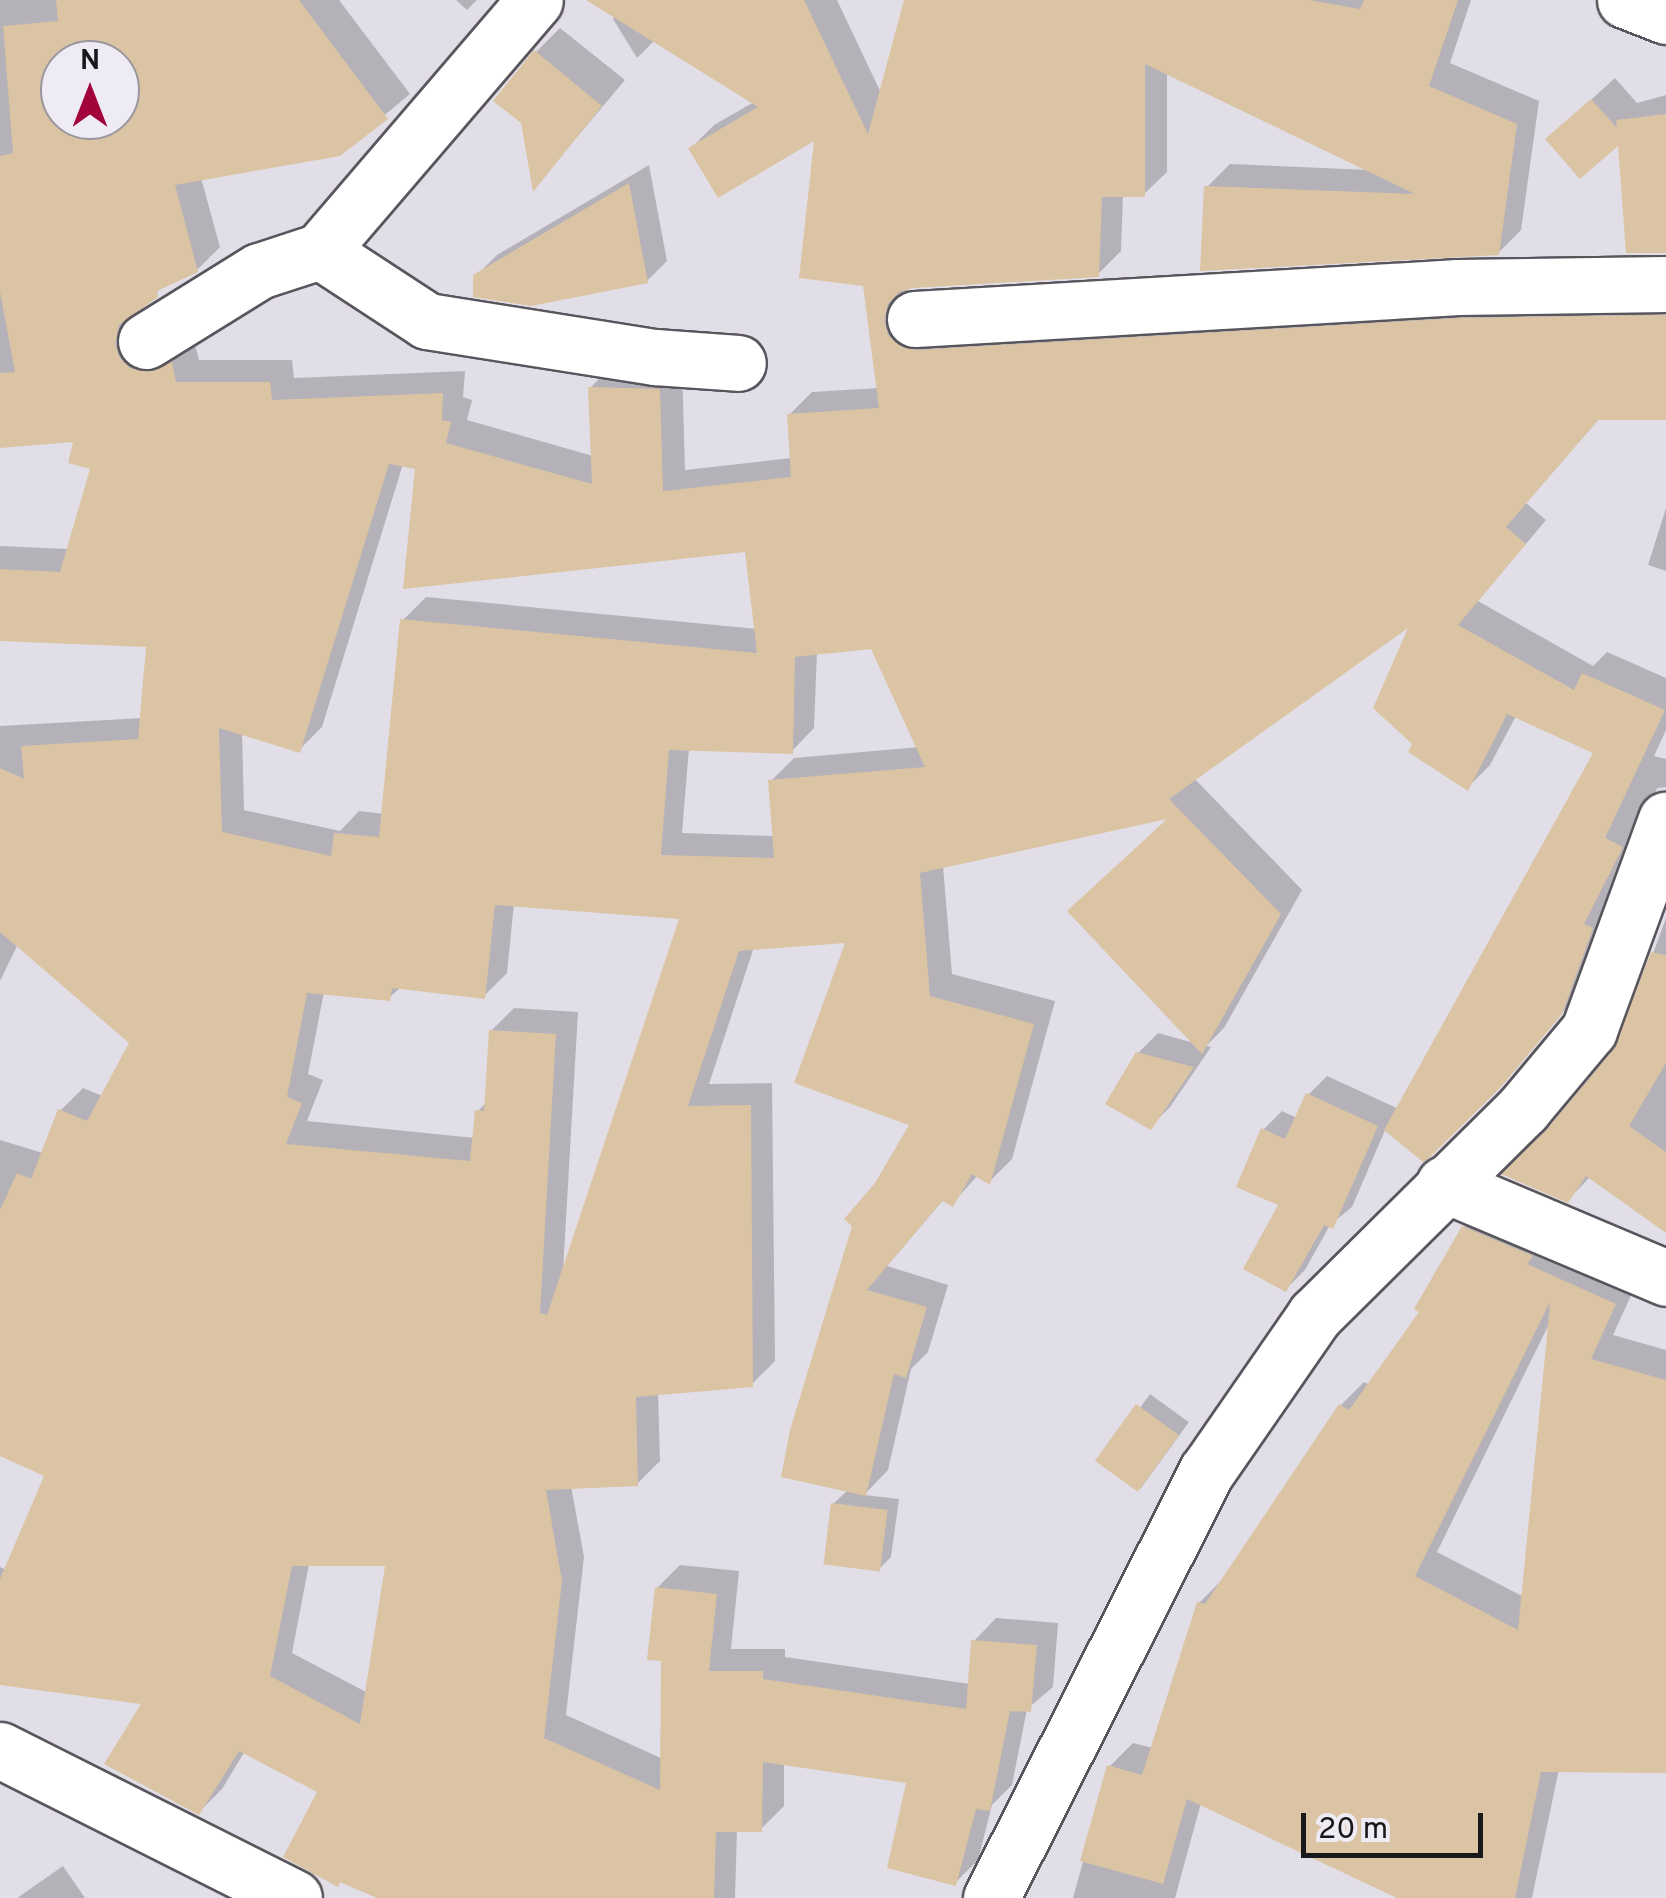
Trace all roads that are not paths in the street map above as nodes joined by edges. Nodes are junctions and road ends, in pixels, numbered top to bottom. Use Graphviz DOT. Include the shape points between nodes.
graph roads {
  1 [pos="535,0"];
  2 [pos="1625,0"];
  3 [pos="1666,16"];
  4 [pos="320,251"];
  5 [pos="1666,284"];
  6 [pos="916,318"];
  7 [pos="146,341"];
  8 [pos="738,363"];
  9 [pos="1666,820"];
  10 [pos="1444,1184"];
  11 [pos="1666,1278"];
  12 [pos="0,1750"];
  13 [pos="294,1898"];
  14 [pos="991,1898"];
  1 -- 4 [label="street"];
  2 -- 3 [label="street"];
  4 -- 7 [label="street" via="259,271"];
  4 -- 8 [label="street" via="426,320 655,357"];
  5 -- 6 [label="street" via="1458,288"];
  9 -- 10 [label="street" via="1589,1030 1522,1109"];
  10 -- 11 [label="street"];
  10 -- 14 [label="street" via="1315,1315 1207,1471"];
  12 -- 13 [label="street"];
}
